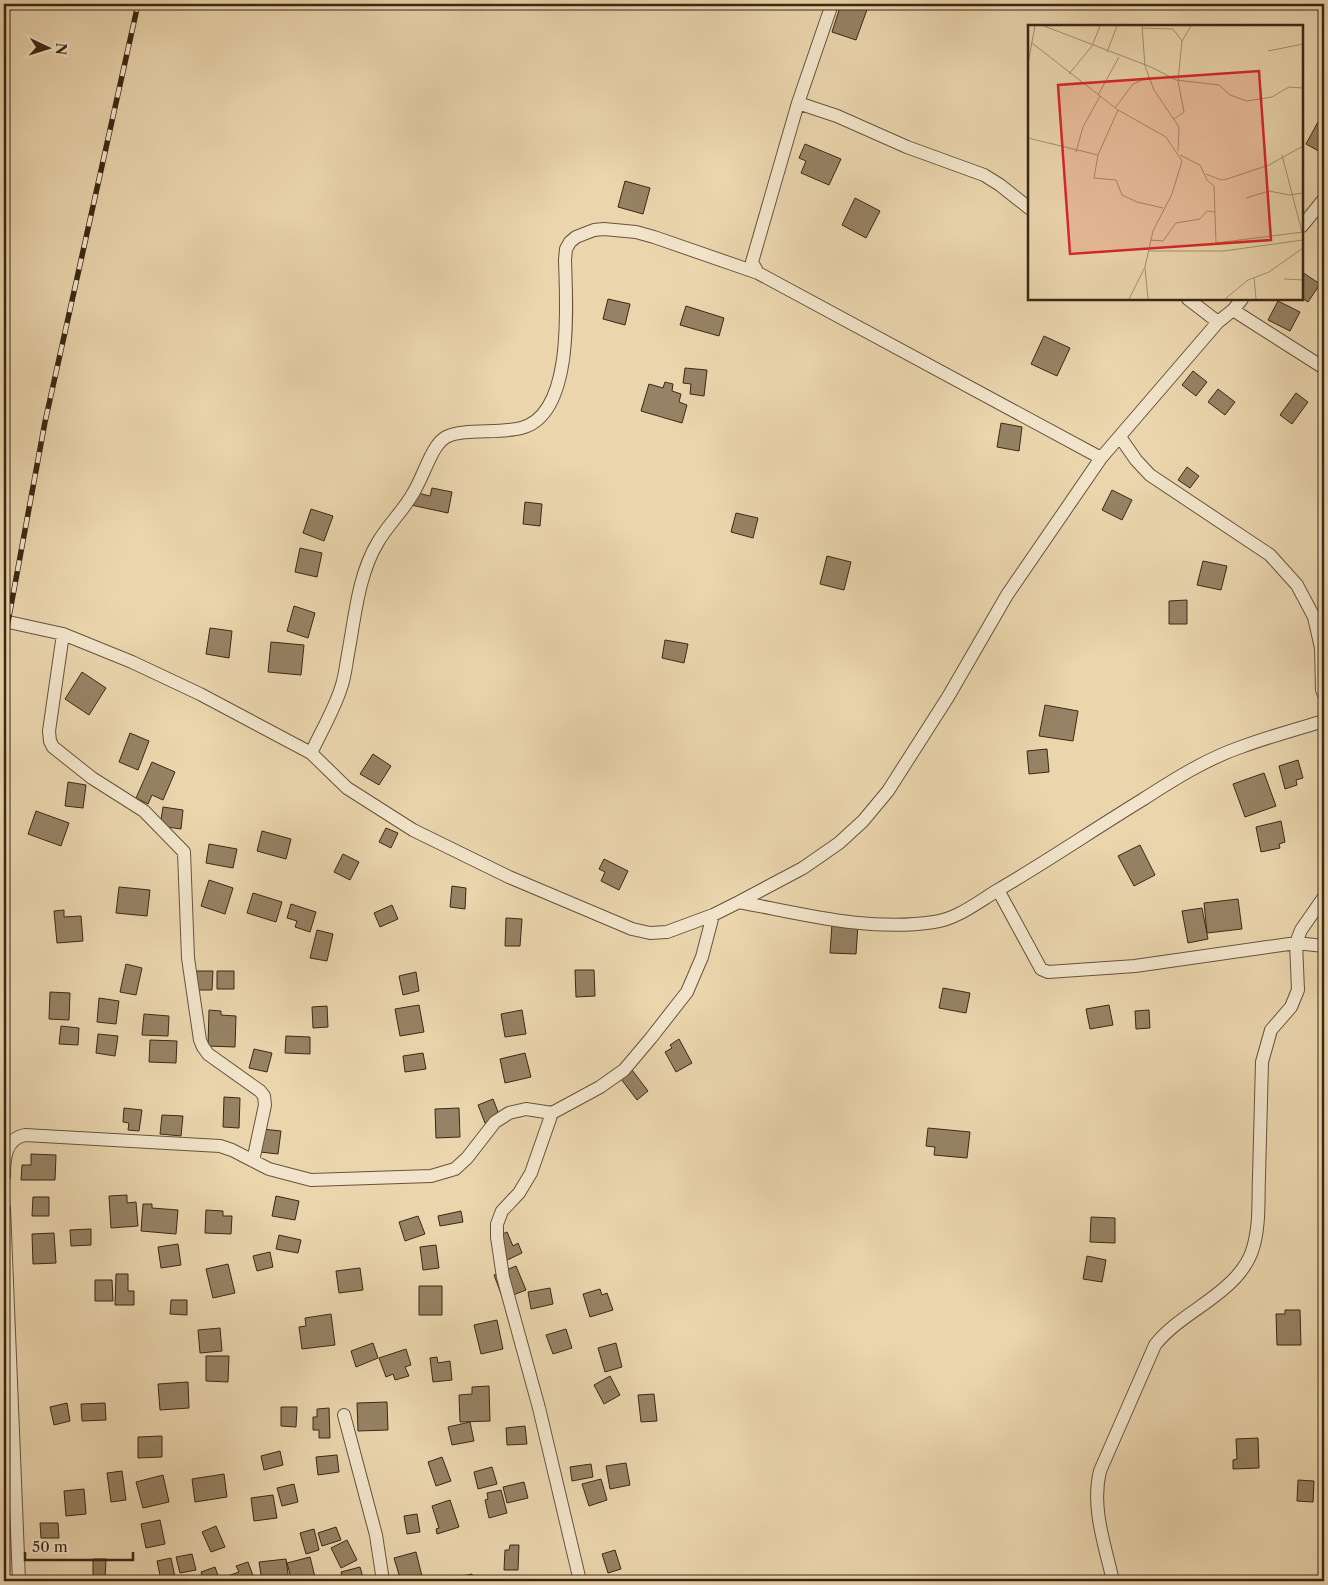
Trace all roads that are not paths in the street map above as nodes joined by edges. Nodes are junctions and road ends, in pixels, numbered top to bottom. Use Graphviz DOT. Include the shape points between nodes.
graph roads {
  1 [pos="832,4"];
  2 [pos="798,103"];
  3 [pos="1324,199"];
  4 [pos="1028,207"];
  5 [pos="1303,225"];
  6 [pos="758,273"];
  7 [pos="1189,300"];
  8 [pos="1241,300"];
  9 [pos="1233,310"];
  10 [pos="1218,322"];
  11 [pos="1324,368"];
  12 [pos="1120,437"];
  13 [pos="1101,458"];
  14 [pos="4,621"];
  15 [pos="63,634"];
  16 [pos="1324,695"];
  17 [pos="1324,721"];
  18 [pos="311,753"];
  19 [pos="998,890"];
  20 [pos="1324,897"];
  21 [pos="739,902"];
  22 [pos="713,915"];
  23 [pos="1296,943"];
  24 [pos="1324,946"];
  25 [pos="552,1113"];
  26 [pos="253,1161"];
  27 [pos="4,1176"];
  28 [pos="4,1208"];
  29 [pos="344,1415"];
  30 [pos="19,1581"];
  31 [pos="383,1581"];
  32 [pos="580,1581"];
  33 [pos="1113,1581"];
  1 -- 2 [label="street"];
  2 -- 4 [label="street" via="984,176 1000,184"];
  2 -- 6 [label="street" via="752,262"];
  3 -- 5 [label="street"];
  6 -- 13 [label="street"];
  6 -- 18 [label="street" via="636,232 594,230 570,242 565,260 566,339 561,374 553,399 534,423 524,428 458,434 437,445 412,496 369,559 357,601 341,688"];
  7 -- 10 [label="street"];
  8 -- 9 [label="street"];
  9 -- 10 [label="street"];
  9 -- 11 [label="street"];
  10 -- 12 [label="street"];
  12 -- 13 [label="street"];
  12 -- 16 [label="street" via="1150,475 1270,555 1297,585 1314,617 1321,648"];
  13 -- 21 [label="street" via="1007,595 948,697 888,791 839,843 803,868"];
  14 -- 15 [label="street"];
  15 -- 18 [label="street" via="200,694"];
  15 -- 26 [label="street" via="50,741 53,747 92,778 144,811 184,852 188,958 200,1040 208,1054 264,1096"];
  17 -- 19 [label="street" via="1240,747 1191,771"];
  18 -- 22 [label="street" via="347,788 413,830 509,877 632,929 667,932"];
  19 -- 21 [label="street" via="952,916 917,924 841,921"];
  19 -- 23 [label="street" via="1041,968 1048,972 1135,966"];
  20 -- 23 [label="street"];
  21 -- 22 [label="street"];
  22 -- 25 [label="street" via="702,957 687,992 652,1038 624,1070"];
  23 -- 24 [label="street"];
  23 -- 33 [label="street" via="1298,990 1291,1007 1271,1030 1262,1062 1258,1207 1253,1249 1235,1278 1168,1331 1156,1345 1100,1471 1096,1506"];
  25 -- 26 [label="street" via="526,1109 509,1113 495,1122 455,1169 430,1176 311,1180"];
  25 -- 32 [label="street" via="531,1173 502,1211 497,1237 503,1277 539,1408"];
  26 -- 27 [label="street" via="220,1146 25,1135 18,1136 7,1148"];
  28 -- 30 [label="street"];
  29 -- 31 [label="street" via="376,1535"];
}
